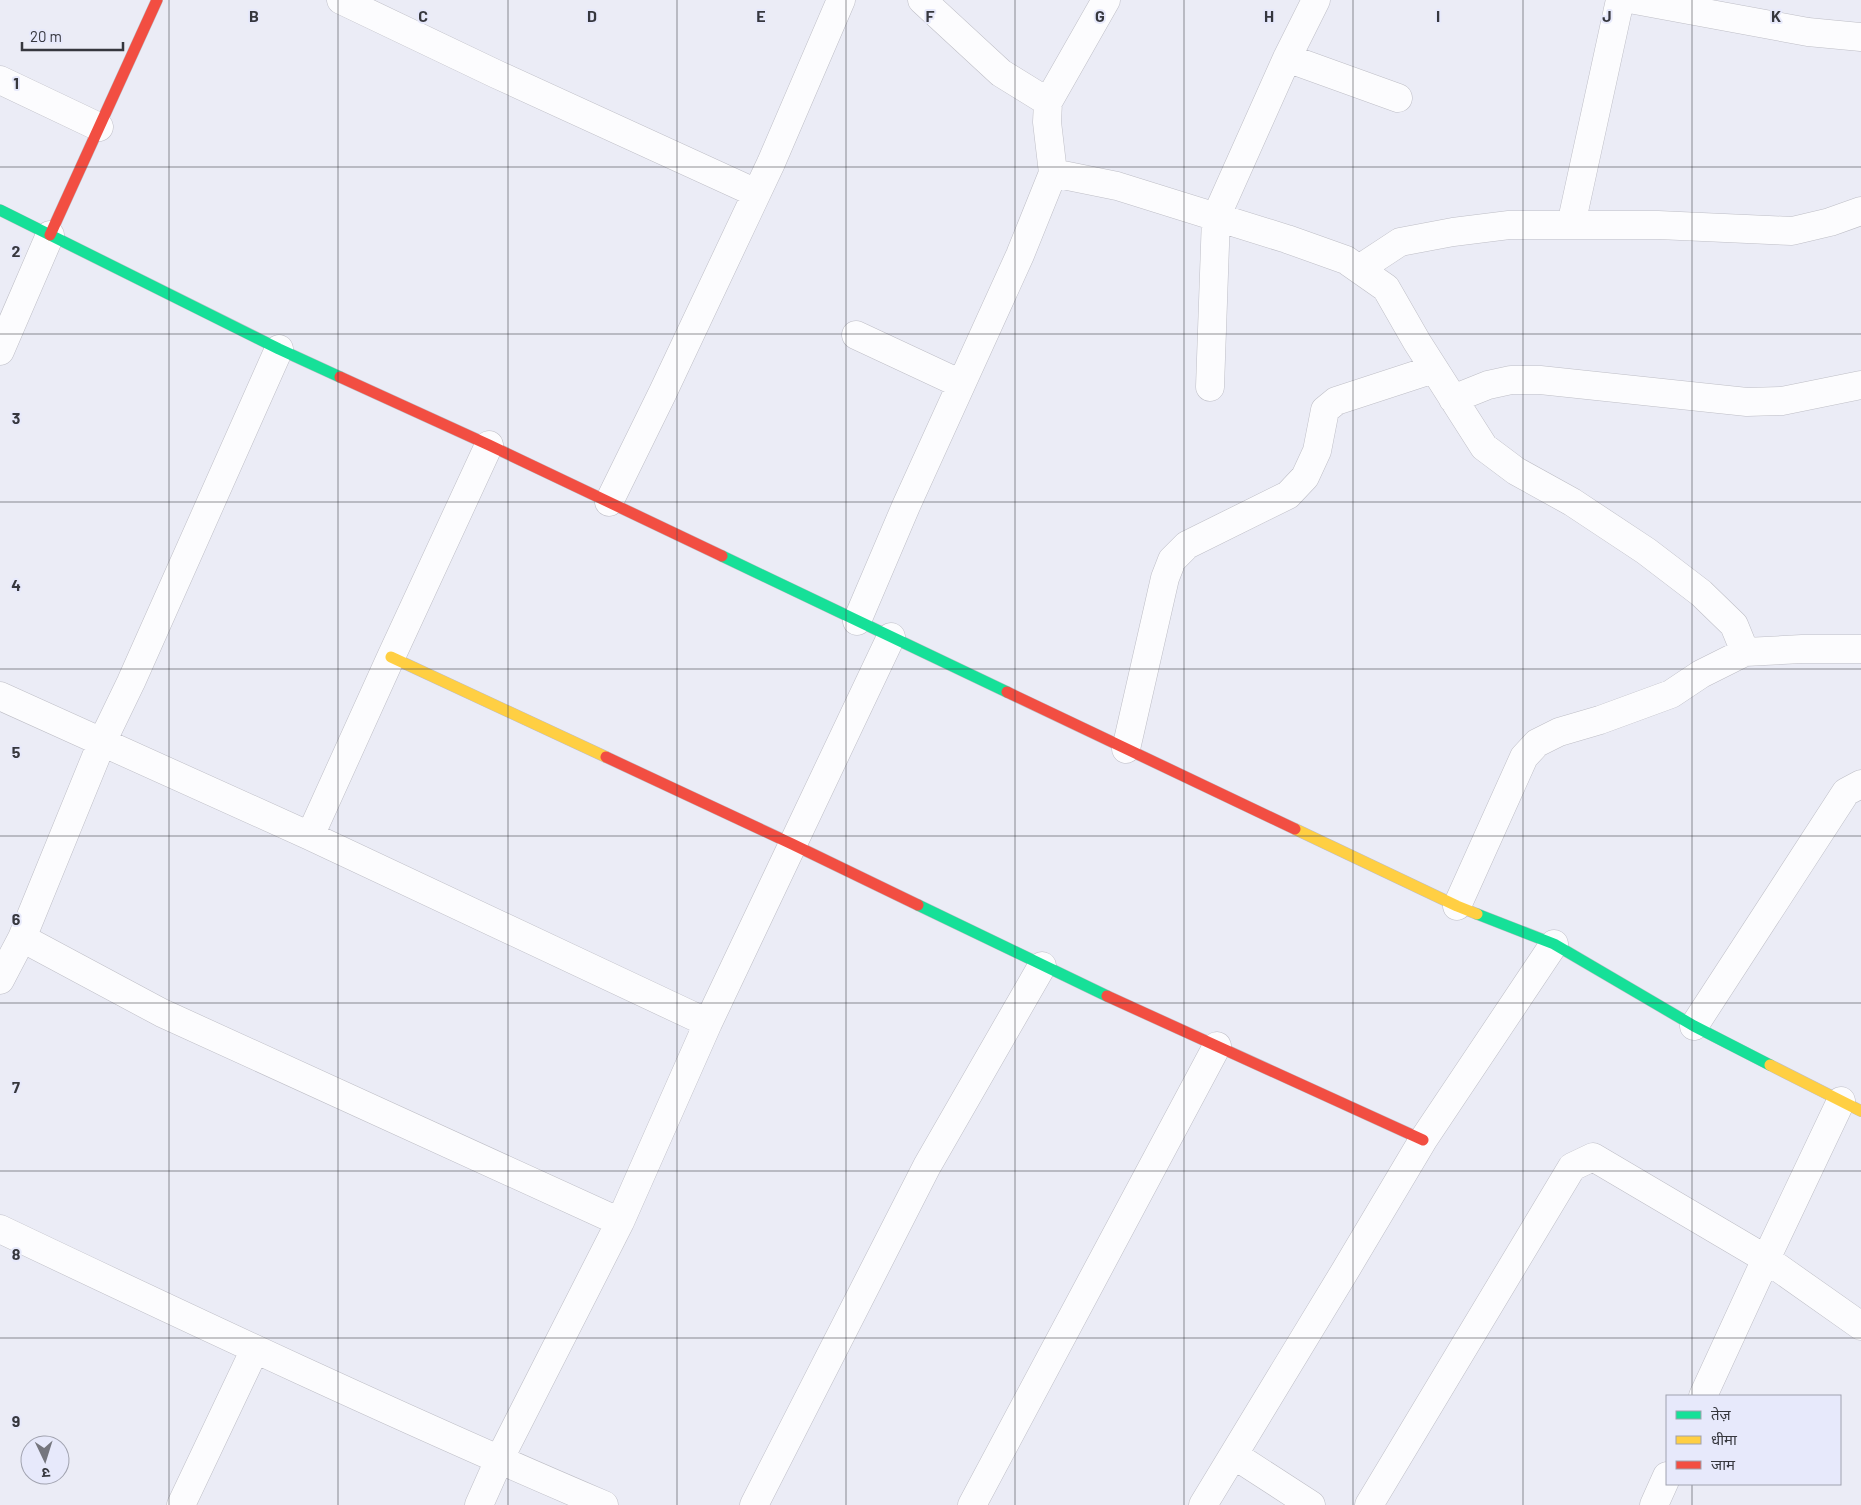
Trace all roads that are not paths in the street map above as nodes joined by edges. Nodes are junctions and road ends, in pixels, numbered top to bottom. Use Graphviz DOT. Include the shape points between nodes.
graph roads {
  1 [pos="157,0"];
  2 [pos="341,0"];
  3 [pos="841,0"];
  4 [pos="922,0"];
  5 [pos="1106,0"];
  6 [pos="1316,0"];
  7 [pos="1620,0"];
  8 [pos="1635,0"];
  9 [pos="1861,37"];
  10 [pos="1286,58"];
  11 [pos="0,80"];
  12 [pos="1398,98"];
  13 [pos="1048,102"];
  14 [pos="99,127"];
  15 [pos="1053,173"];
  16 [pos="756,193"];
  17 [pos="0,210"];
  18 [pos="1861,210"];
  19 [pos="1216,217"];
  20 [pos="1571,225"];
  21 [pos="50,234"];
  22 [pos="1359,269"];
  23 [pos="856,335"];
  24 [pos="278,349"];
  25 [pos="0,351"];
  26 [pos="1434,369"];
  27 [pos="961,384"];
  28 [pos="1861,385"];
  29 [pos="1210,387"];
  30 [pos="1453,399"];
  31 [pos="489,445"];
  32 [pos="609,502"];
  33 [pos="857,621"];
  34 [pos="892,637"];
  35 [pos="1856,643"];
  36 [pos="1745,652"];
  37 [pos="391,657"];
  38 [pos="0,696"];
  39 [pos="102,742"];
  40 [pos="1126,749"];
  41 [pos="1861,784"];
  42 [pos="310,836"];
  43 [pos="792,844"];
  44 [pos="1458,906"];
  45 [pos="22,938"];
  46 [pos="1554,944"];
  47 [pos="1042,966"];
  48 [pos="0,980"];
  49 [pos="708,1023"];
  50 [pos="1694,1026"];
  51 [pos="1217,1046"];
  52 [pos="1851,1106"];
  53 [pos="1423,1140"];
  54 [pos="620,1222"];
  55 [pos="0,1229"];
  56 [pos="1766,1259"];
  57 [pos="1861,1326"];
  58 [pos="255,1349"];
  59 [pos="1704,1395"];
  60 [pos="1234,1455"];
  61 [pos="499,1460"];
  62 [pos="1666,1478"];
  63 [pos="181,1505"];
  64 [pos="479,1505"];
  65 [pos="604,1505"];
  66 [pos="754,1505"];
  67 [pos="972,1505"];
  68 [pos="1202,1505"];
  69 [pos="1311,1505"];
  70 [pos="1369,1505"];
  71 [pos="1654,1505"];
  1 -- 14 [label="street"];
  2 -- 16 [label="street"];
  3 -- 16 [label="street"];
  4 -- 13 [label="street" via="1001,73"];
  5 -- 13 [label="street"];
  6 -- 10 [label="street"];
  7 -- 20 [label="street"];
  8 -- 9 [label="street" via="1808,32"];
  10 -- 12 [label="street"];
  10 -- 19 [label="street"];
  11 -- 14 [label="street"];
  13 -- 15 [label="street"];
  14 -- 21 [label="street"];
  15 -- 19 [label="street" via="1117,186"];
  15 -- 27 [label="street" via="1020,255"];
  16 -- 32 [label="street"];
  17 -- 21 [label="street"];
  18 -- 20 [label="street" via="1792,231"];
  19 -- 22 [label="street" via="1346,260"];
  19 -- 29 [label="street"];
  20 -- 22 [label="street" via="1509,225 1400,242"];
  21 -- 24 [label="street"];
  21 -- 25 [label="street"];
  22 -- 26 [label="street" via="1386,288"];
  23 -- 27 [label="street"];
  24 -- 31 [label="street"];
  24 -- 39 [label="street"];
  26 -- 30 [label="street"];
  26 -- 40 [label="street" via="1336,401 1325,410 1317,452 1305,476 1288,495 1187,545 1172,560 1165,578"];
  27 -- 33 [label="street"];
  28 -- 30 [label="street" via="1782,402 1747,402 1540,380 1511,380"];
  30 -- 36 [label="street" via="1484,446 1516,471 1572,502 1646,551 1701,593 1734,625"];
  31 -- 32 [label="street"];
  31 -- 37 [label="street"];
  32 -- 33 [label="street"];
  33 -- 34 [label="street"];
  34 -- 40 [label="street"];
  34 -- 43 [label="street"];
  35 -- 36 [label="street"];
  36 -- 44 [label="street" via="1701,674 1671,694 1558,732 1538,743 1524,757"];
  37 -- 42 [label="street"];
  37 -- 43 [label="street"];
  38 -- 39 [label="street"];
  39 -- 42 [label="street"];
  39 -- 45 [label="street"];
  40 -- 44 [label="street"];
  41 -- 50 [label="street" via="1846,792"];
  42 -- 49 [label="street"];
  43 -- 47 [label="street"];
  43 -- 49 [label="street"];
  44 -- 46 [label="street"];
  45 -- 48 [label="street"];
  45 -- 54 [label="street" via="162,1012"];
  46 -- 50 [label="street"];
  46 -- 53 [label="street"];
  47 -- 51 [label="street"];
  47 -- 66 [label="street" via="928,1166"];
  49 -- 54 [label="street"];
  50 -- 52 [label="street"];
  51 -- 53 [label="street"];
  51 -- 67 [label="street"];
  52 -- 56 [label="street"];
  53 -- 60 [label="street"];
  54 -- 61 [label="street"];
  55 -- 58 [label="street"];
  56 -- 57 [label="street"];
  56 -- 59 [label="street"];
  56 -- 70 [label="street" via="1593,1156 1572,1167"];
  58 -- 61 [label="street"];
  58 -- 63 [label="street"];
  60 -- 68 [label="street"];
  60 -- 69 [label="street"];
  61 -- 64 [label="street"];
  61 -- 65 [label="street"];
  62 -- 71 [label="street"];
}
